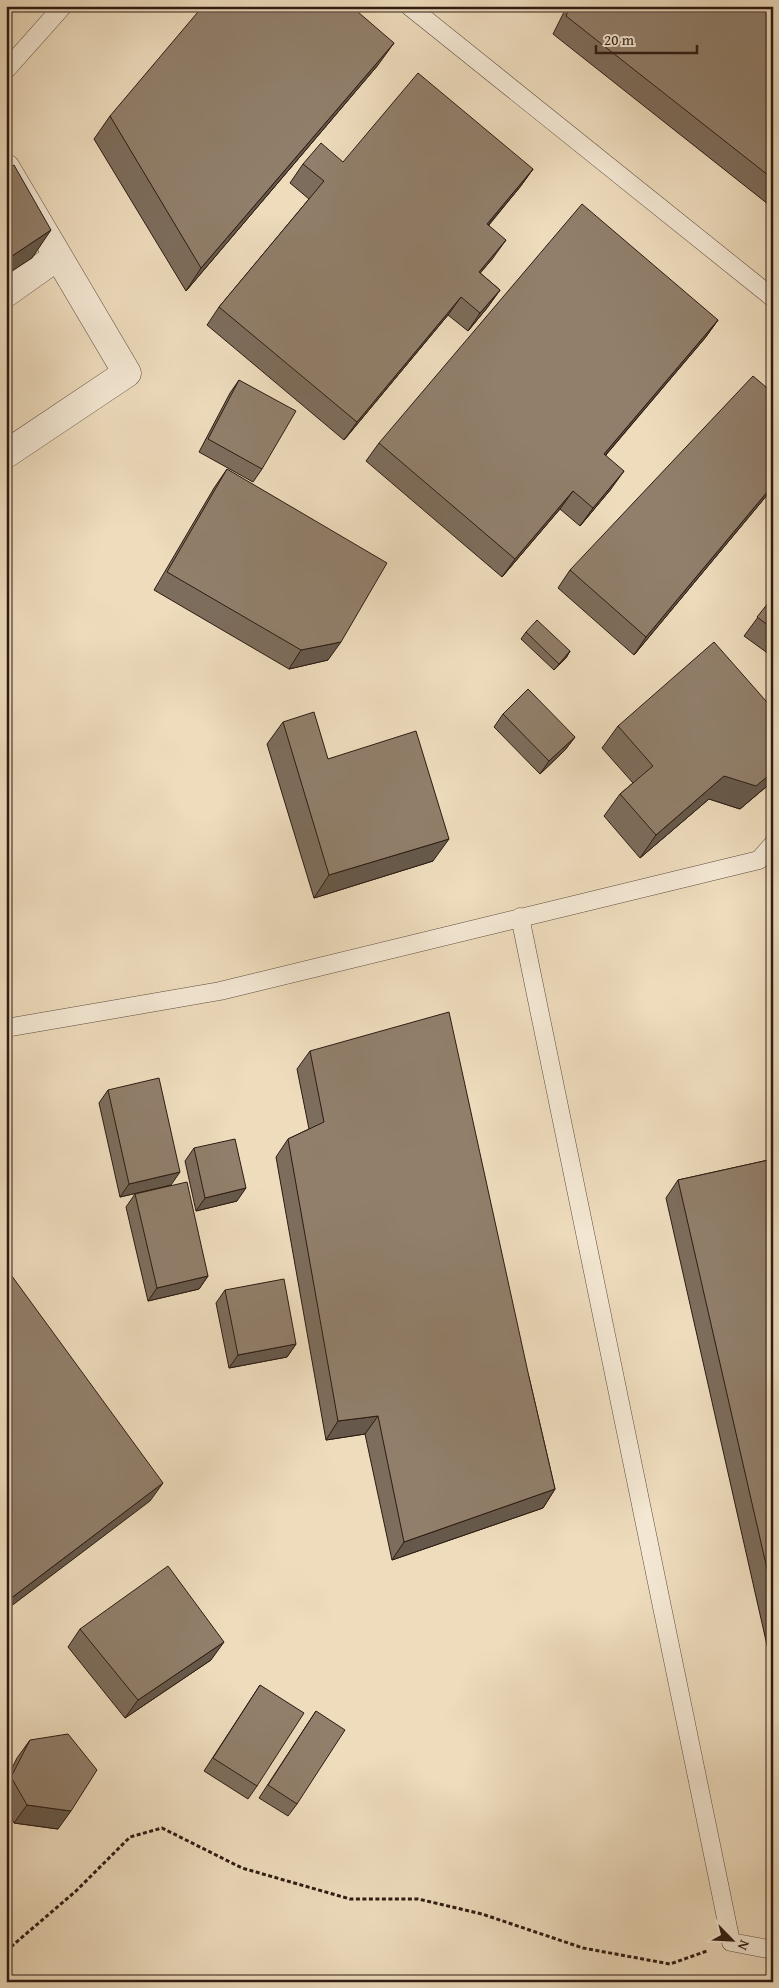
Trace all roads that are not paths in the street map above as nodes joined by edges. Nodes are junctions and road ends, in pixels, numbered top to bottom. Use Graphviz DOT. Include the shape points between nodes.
graph roads {
  1 [pos="63,6"];
  2 [pos="408,6"];
  3 [pos="6,70"];
  4 [pos="6,168"];
  5 [pos="58,256"];
  6 [pos="6,293"];
  7 [pos="773,298"];
  8 [pos="6,454"];
  9 [pos="773,844"];
  10 [pos="520,917"];
  11 [pos="6,1028"];
  12 [pos="773,1950"];
  1 -- 3 [label="lane"];
  2 -- 7 [label="lane"];
  4 -- 5 [label="street"];
  5 -- 6 [label="street"];
  5 -- 8 [label="street" via="127,373"];
  9 -- 10 [label="lane" via="759,860"];
  10 -- 11 [label="lane" via="220,991"];
  10 -- 12 [label="lane" via="731,1942"];
}
